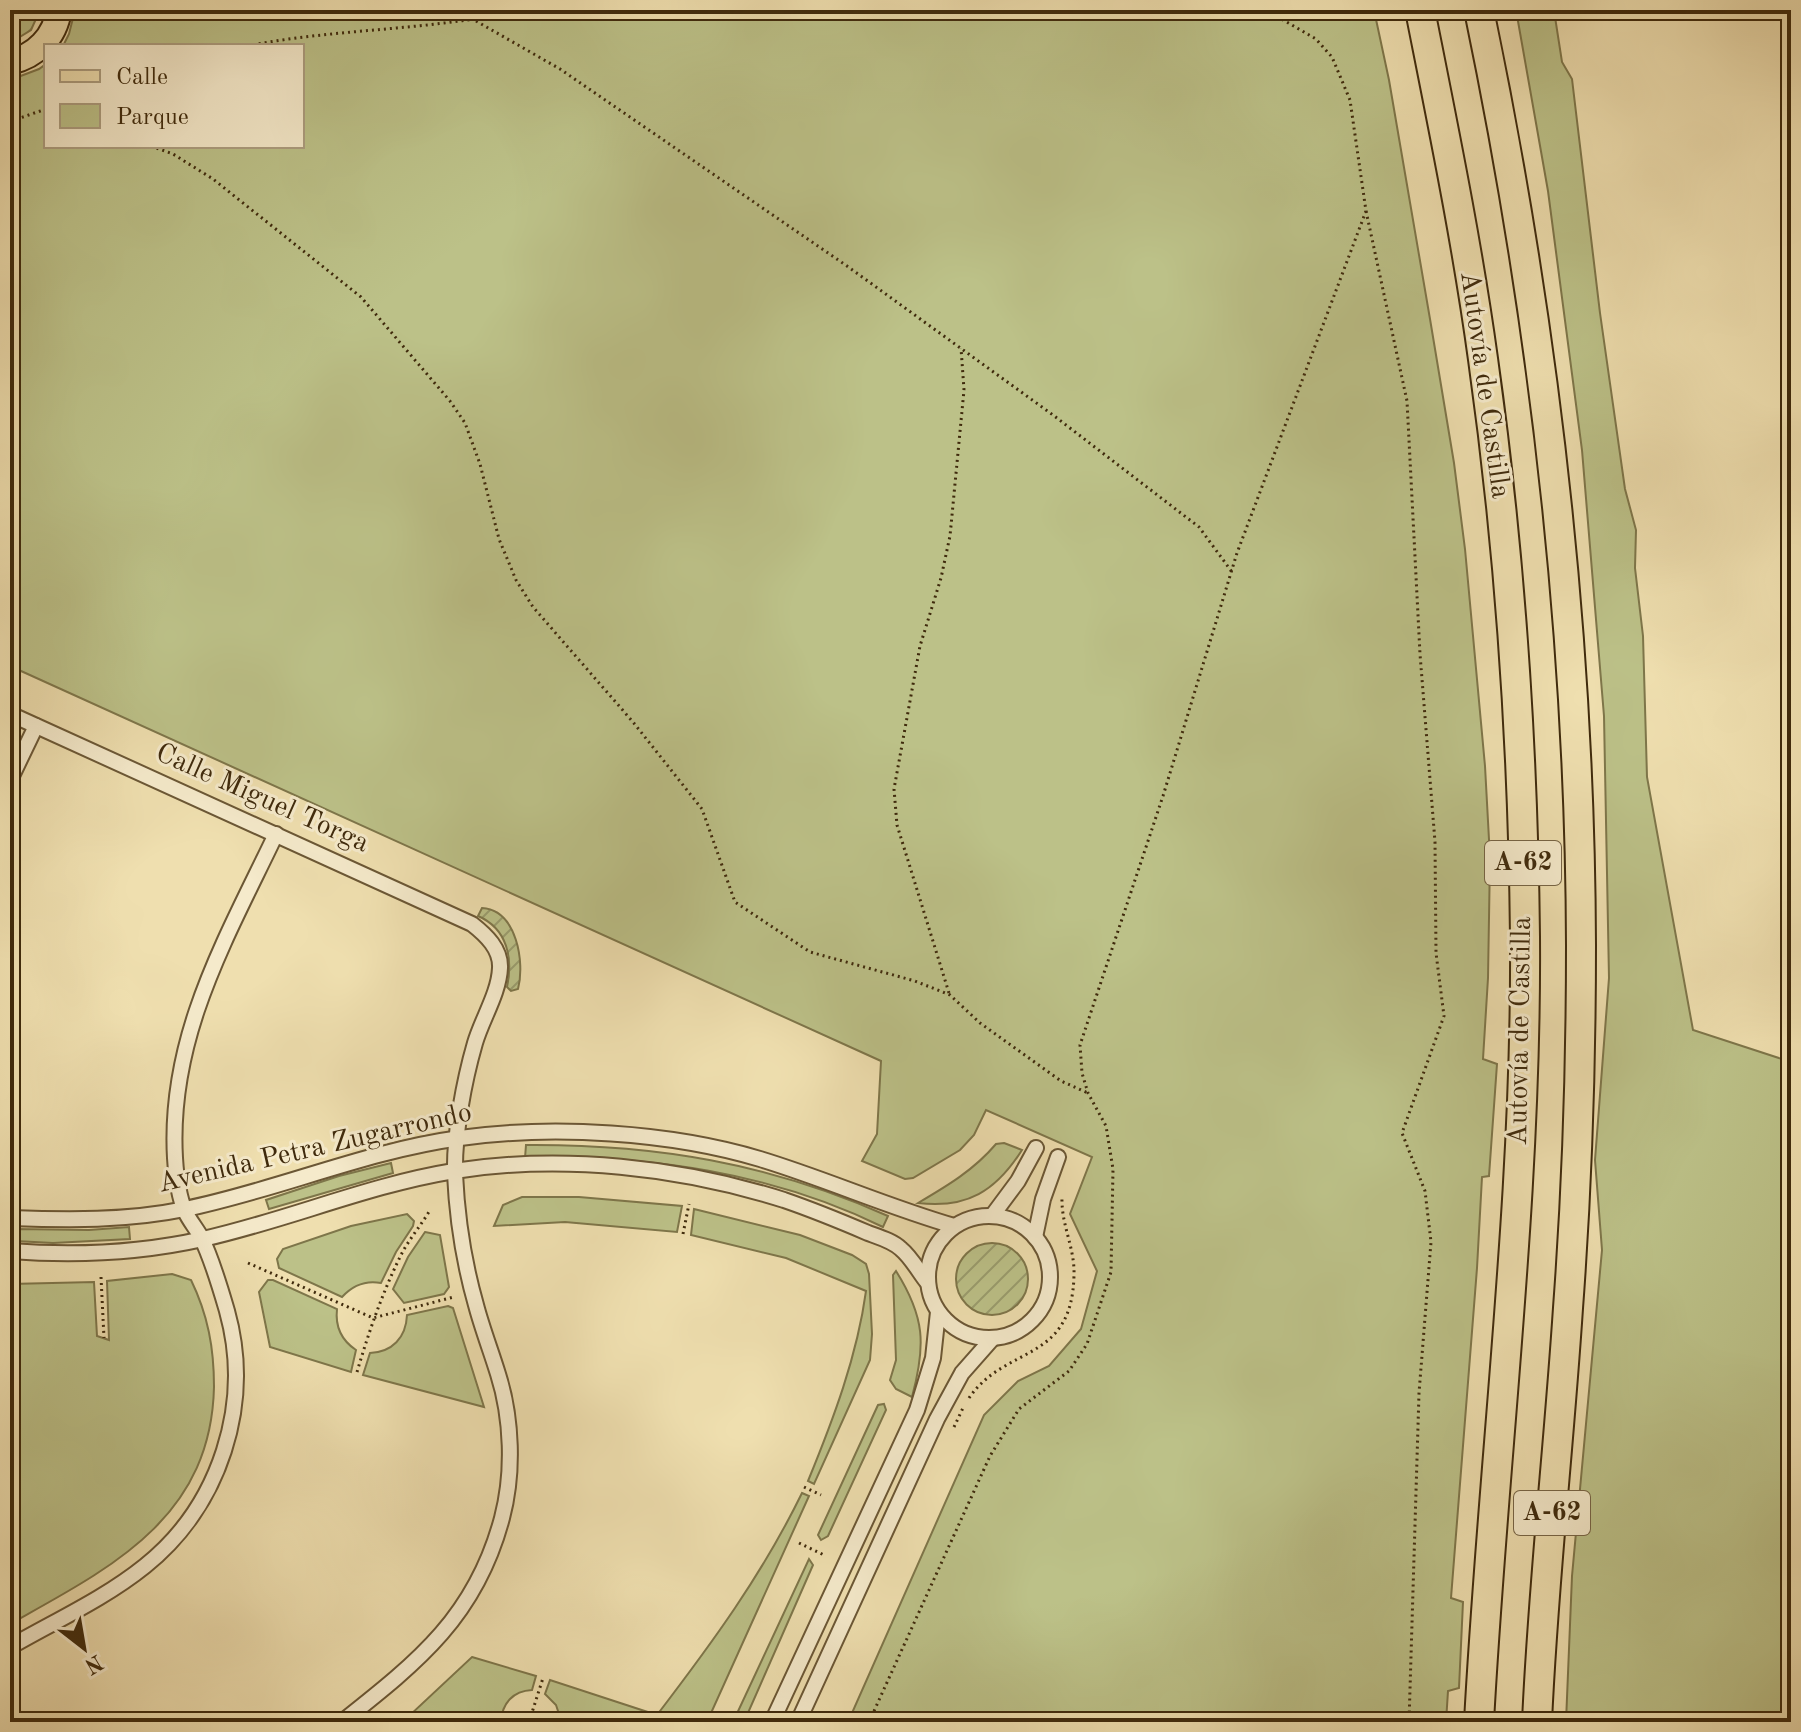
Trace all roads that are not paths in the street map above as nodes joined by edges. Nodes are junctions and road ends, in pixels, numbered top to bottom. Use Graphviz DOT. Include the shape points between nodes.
graph roads {
  1 [pos="59,10"];
  2 [pos="1412,10"];
  3 [pos="1420,10"];
  4 [pos="1479,10"];
  5 [pos="1487,10"];
  6 [pos="10,62"];
  7 [pos="1501,114"];
  8 [pos="1443,123"];
  9 [pos="10,714"];
  10 [pos="36,726"];
  11 [pos="10,780"];
  12 [pos="276,834"];
  13 [pos="459,1138"];
  14 [pos="1036,1148"];
  15 [pos="1058,1157"];
  16 [pos="455,1171"];
  17 [pos="184,1209"];
  18 [pos="992,1216"];
  19 [pos="10,1218"];
  20 [pos="954,1226"];
  21 [pos="1035,1237"];
  22 [pos="202,1239"];
  23 [pos="10,1251"];
  24 [pos="927,1282"];
  25 [pos="938,1312"];
  26 [pos="992,1339"];
  27 [pos="10,1647"];
  28 [pos="342,1722"];
  29 [pos="772,1722"];
  30 [pos="798,1722"];
  31 [pos="1479,1722"];
  32 [pos="1537,1722"];
  1 -- 6 [label="main road" via="51,34 38,49"];
  2 -- 8 [label="highway"];
  3 -- 8 [label="highway, Autovía de Castilla / A-62"];
  4 -- 7 [label="highway, Autovía de Castilla / A-62"];
  5 -- 7 [label="highway"];
  7 -- 32 [label="highway, Autovía de Castilla / A-62" via="1553,466 1579,793 1581,949 1569,1289"];
  8 -- 31 [label="highway, Autovía de Castilla / A-62" via="1483,356 1497,473 1523,821 1520,1116"];
  9 -- 10 [label="street, Calle Miguel Torga"];
  10 -- 11 [label="street"];
  10 -- 12 [label="street, Calle Miguel Torga"];
  12 -- 13 [label="street, Calle Miguel Torga" via="472,924 489,939 500,967 475,1041"];
  12 -- 17 [label="street" via="193,1017 182,1058 175,1100 175,1160"];
  13 -- 16 [label="street"];
  13 -- 17 [label="street, Avenida Petra Zugarrondo" via="337,1165"];
  13 -- 20 [label="street, Avenida Petra Zugarrondo" via="563,1131 697,1144 756,1158"];
  14 -- 18 [label="street"];
  15 -- 21 [label="street"];
  16 -- 22 [label="street, Avenida Petra Zugarrondo"];
  16 -- 24 [label="street, Avenida Petra Zugarrondo" via="518,1165 619,1168 747,1190 884,1239 901,1249"];
  16 -- 28 [label="street" via="475,1305 506,1409 510,1466 503,1516 474,1593 458,1615 420,1658"];
  17 -- 19 [label="street, Avenida Petra Zugarrondo" via="74,1220"];
  17 -- 22 [label="street"];
  18 -- 20 [label="street"];
  18 -- 21 [label="street" via="1008,1219"];
  20 -- 24 [label="street" via="933,1251"];
  21 -- 26 [label="street" via="1047,1256 1051,1279 1046,1302 1033,1321 1014,1334"];
  22 -- 23 [label="street, Avenida Petra Zugarrondo" via="111,1252"];
  22 -- 27 [label="street" via="235,1354 232,1423 214,1481 168,1545 147,1564"];
  24 -- 25 [label="street"];
  25 -- 26 [label="street" via="952,1327"];
  25 -- 29 [label="street" via="933,1358 917,1410"];
  26 -- 30 [label="street" via="962,1373 937,1419"];
}
